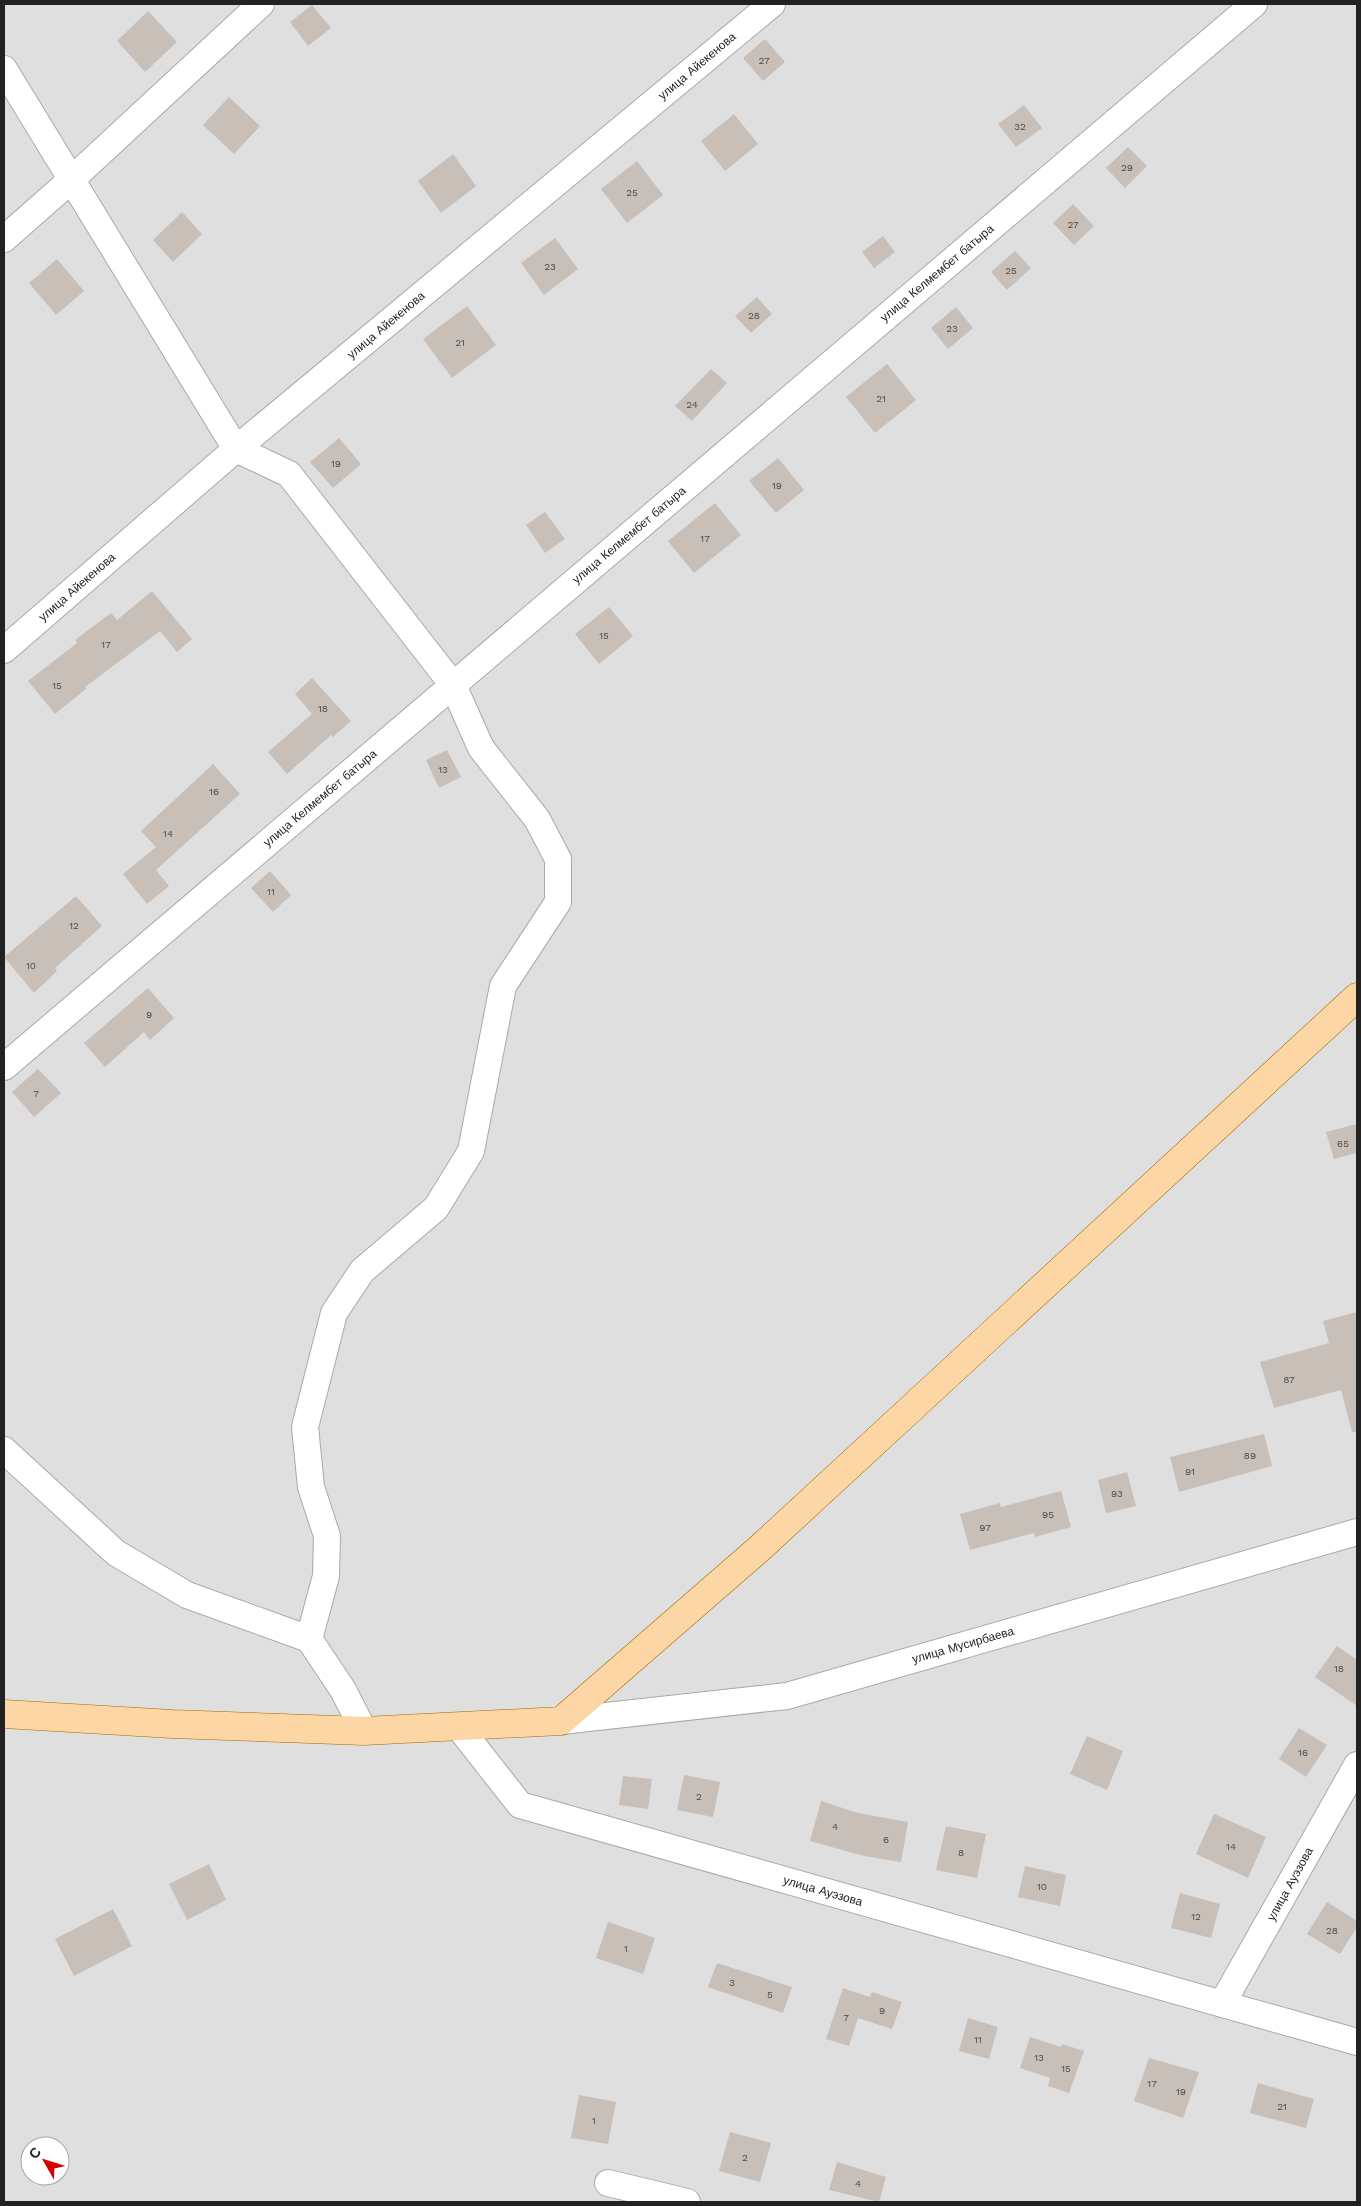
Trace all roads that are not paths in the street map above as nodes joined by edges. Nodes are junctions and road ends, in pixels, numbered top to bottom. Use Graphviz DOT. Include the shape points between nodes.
graph roads {
  1 [pos="261,4"];
  2 [pos="772,4"];
  3 [pos="1254,4"];
  4 [pos="4,69"];
  5 [pos="71,180"];
  6 [pos="4,239"];
  7 [pos="236,449"];
  8 [pos="4,650"];
  9 [pos="453,685"];
  10 [pos="1357,997"];
  11 [pos="4,1067"];
  12 [pos="4,1450"];
  13 [pos="1357,1532"];
  14 [pos="309,1639"];
  15 [pos="4,1714"];
  16 [pos="561,1721"];
  17 [pos="458,1726"];
  18 [pos="364,1731"];
  19 [pos="1357,1765"];
  20 [pos="1222,2004"];
  21 [pos="1357,2042"];
  22 [pos="608,2183"];
  23 [pos="687,2202"];
  1 -- 5 [label="street"];
  2 -- 7 [label="street, улица Айекенова"];
  3 -- 9 [label="street, улица Келмембет батыра"];
  4 -- 5 [label="street"];
  5 -- 6 [label="street"];
  5 -- 7 [label="street"];
  7 -- 8 [label="street, улица Айекенова"];
  7 -- 9 [label="street" via="289,474"];
  9 -- 11 [label="street, улица Келмембет батыра"];
  9 -- 14 [label="street" via="481,748 537,819 558,859 558,902 503,986 471,1151 436,1208 362,1271 334,1313 305,1427 311,1487 327,1536 326,1576"];
  10 -- 16 [label="main road" via="760,1548"];
  12 -- 14 [label="street" via="116,1553 186,1595"];
  13 -- 16 [label="street, улица Мусирбаева" via="787,1696"];
  14 -- 18 [label="street" via="343,1690"];
  15 -- 18 [label="main road"];
  16 -- 17 [label="main road"];
  17 -- 18 [label="main road"];
  17 -- 20 [label="street, улица Ауэзова" via="520,1805"];
  19 -- 20 [label="street, улица Ауэзова"];
  20 -- 21 [label="street, улица Ауэзова"];
  22 -- 23 [label="street"];
}
